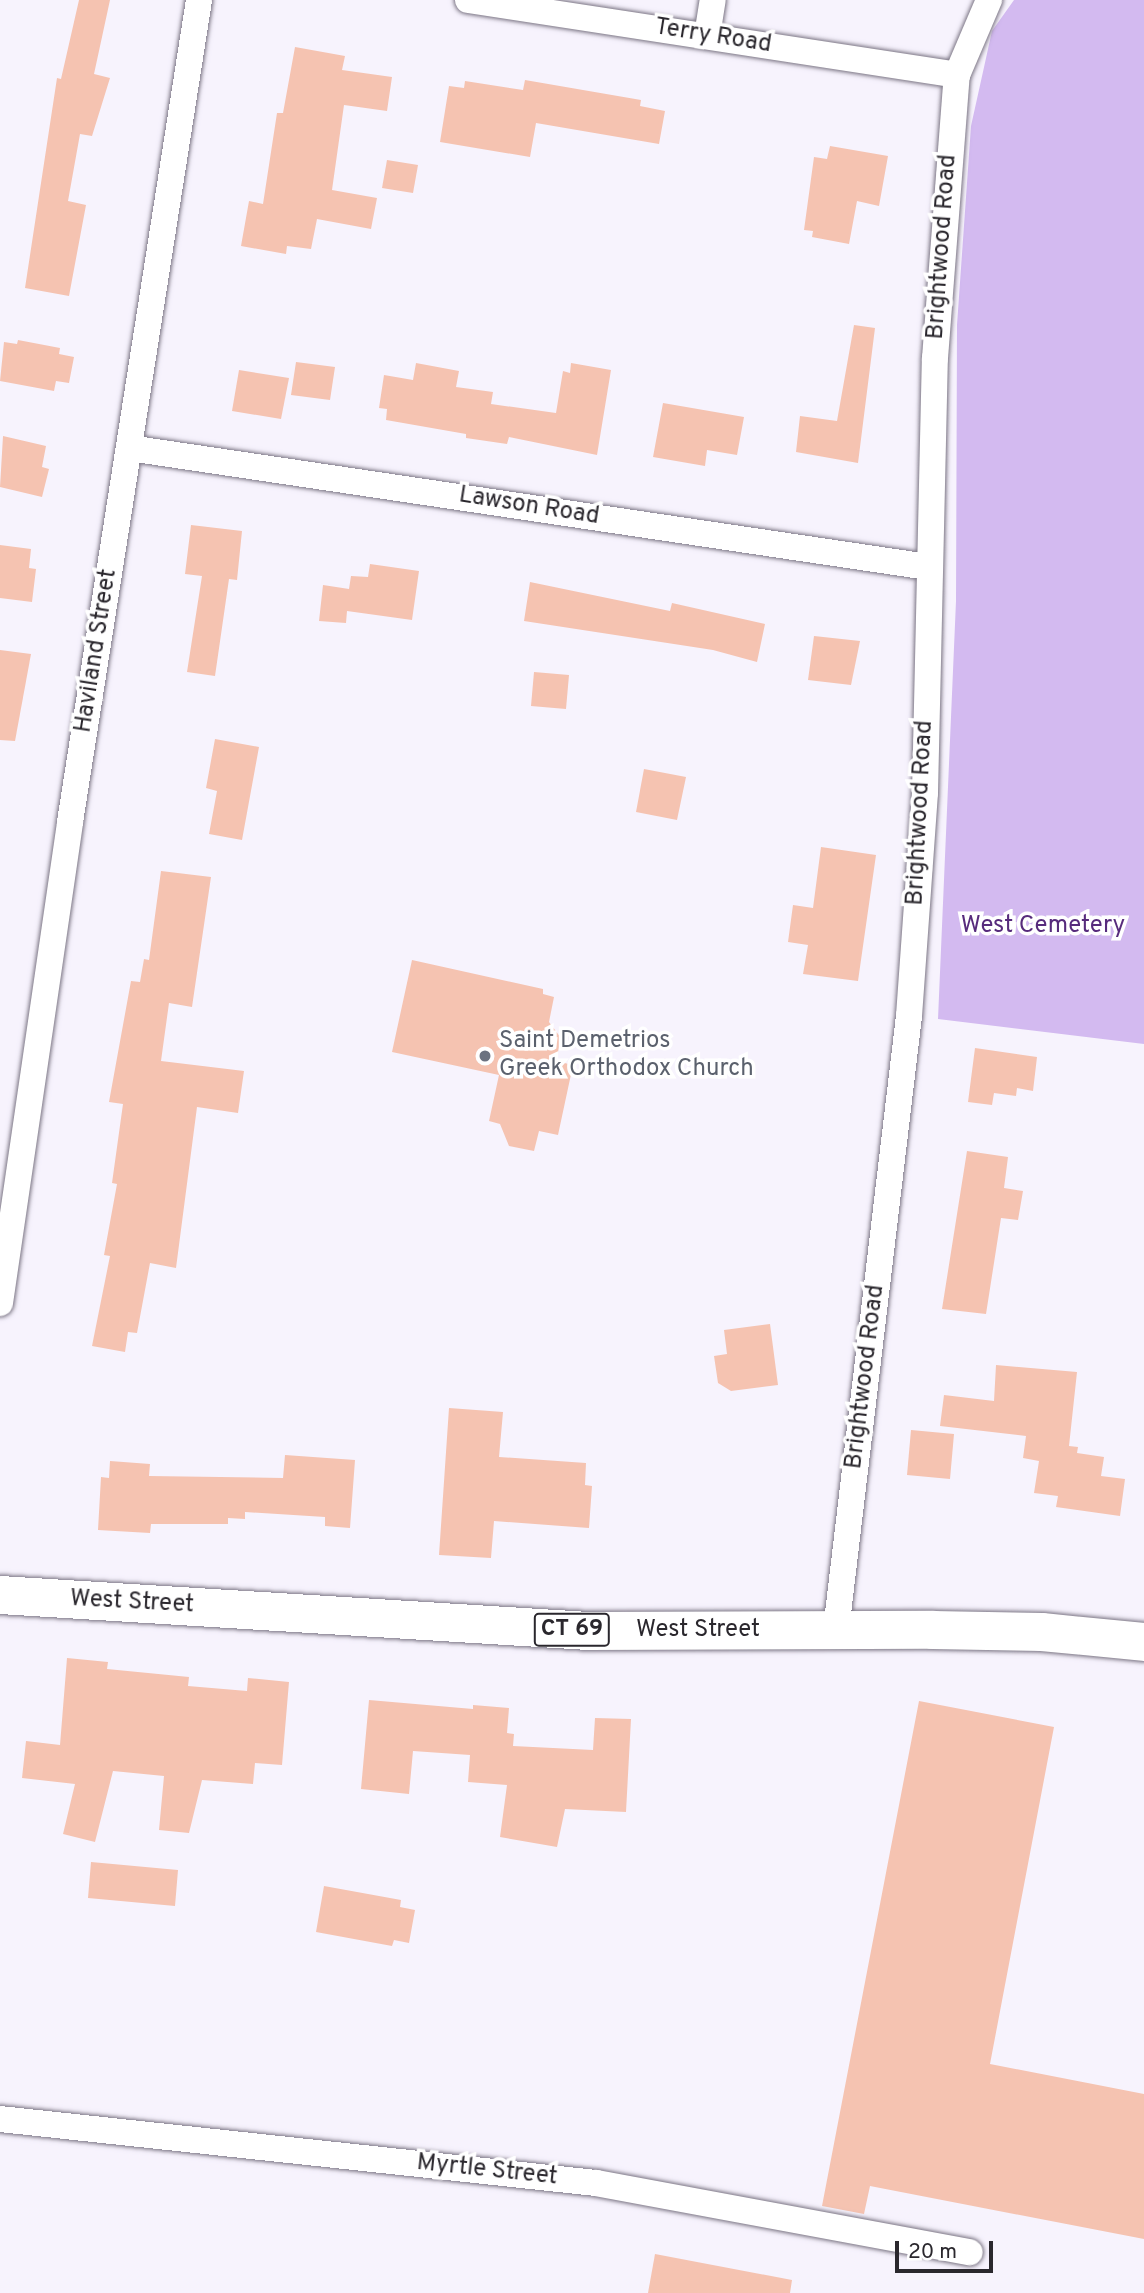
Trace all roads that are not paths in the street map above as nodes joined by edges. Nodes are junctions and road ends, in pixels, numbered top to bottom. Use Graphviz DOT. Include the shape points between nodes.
graph roads {
  1 [pos="199,0"];
  2 [pos="468,0"];
  3 [pos="713,0"];
  4 [pos="989,0"];
  5 [pos="707,36"];
  6 [pos="957,75"];
  7 [pos="129,448"];
  8 [pos="928,567"];
  9 [pos="0,1303"];
  10 [pos="0,1595"];
  11 [pos="836,1630"];
  12 [pos="1144,1642"];
  13 [pos="0,2119"];
  14 [pos="970,2252"];
  1 -- 7 [label="street, Haviland Street"];
  2 -- 5 [label="street, Terry Road"];
  3 -- 5 [label="street"];
  4 -- 6 [label="street, Brightwood Road"];
  5 -- 6 [label="street, Terry Road"];
  6 -- 8 [label="street, Brightwood Road" via="935,358"];
  7 -- 8 [label="street, Lawson Road"];
  7 -- 9 [label="street, Haviland Street"];
  8 -- 11 [label="street, Brightwood Road" via="925,793 909,1016"];
  10 -- 11 [label="main road, West Street / CT 69" via="588,1630"];
  11 -- 12 [label="main road, West Street / CT 69" via="1042,1632"];
  13 -- 14 [label="street, Myrtle Street" via="596,2183"];
}
